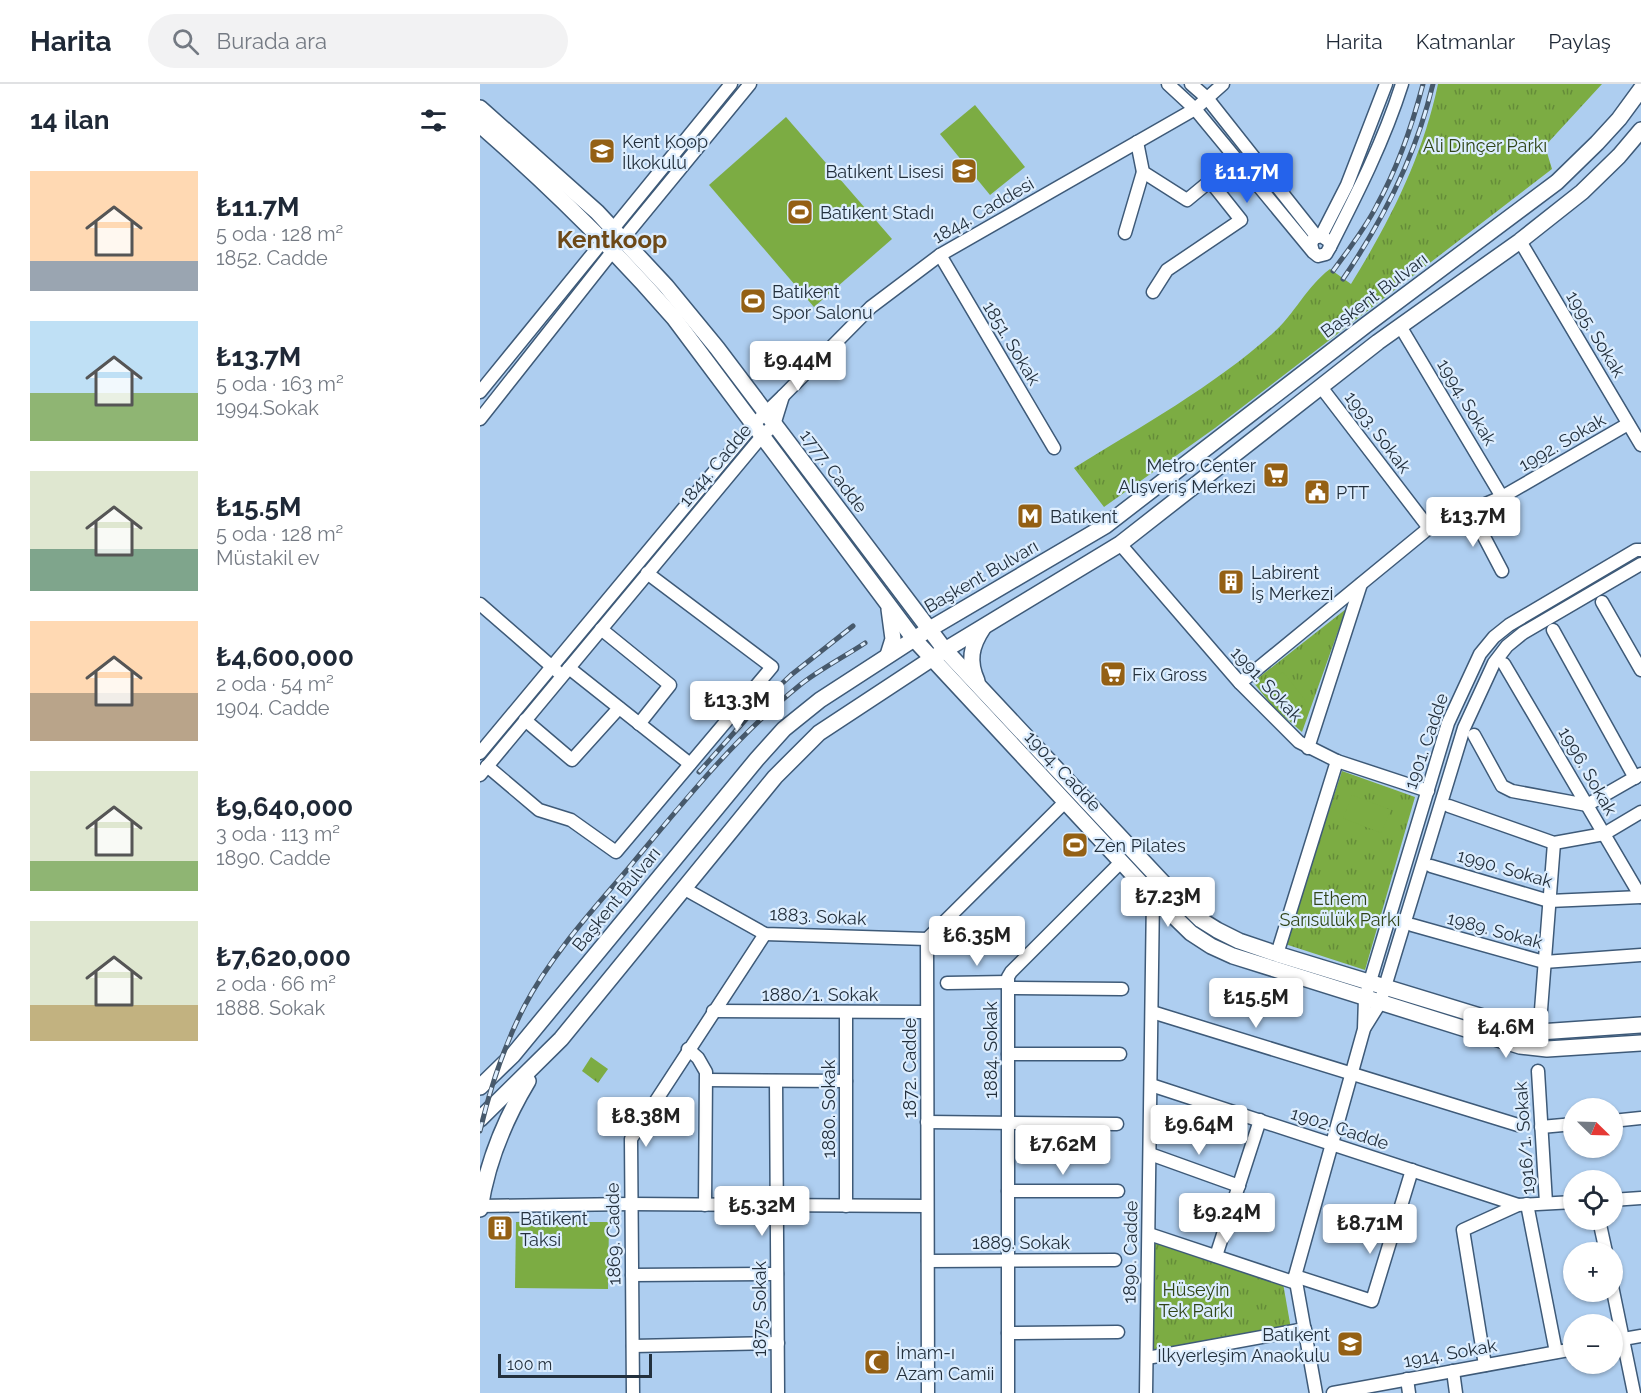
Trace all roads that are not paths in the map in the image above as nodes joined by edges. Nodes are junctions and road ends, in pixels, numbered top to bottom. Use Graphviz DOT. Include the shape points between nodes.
graph roads {
  1 [pos="731,84"];
  2 [pos="750,84"];
  3 [pos="1168,84"];
  4 [pos="1191,84"];
  5 [pos="1223,84"];
  6 [pos="1386,84"];
  7 [pos="1402,84"];
  8 [pos="1641,89"];
  9 [pos="1207,98"];
  10 [pos="480,108"];
  11 [pos="1195,109"];
  12 [pos="480,125"];
  13 [pos="1639,136"];
  14 [pos="1137,142"];
  15 [pos="1143,172"];
  16 [pos="618,233"];
  17 [pos="1125,233"];
  18 [pos="1319,236"];
  19 [pos="1520,241"];
  20 [pos="608,246"];
  21 [pos="1330,247"];
  22 [pos="1313,252"];
  23 [pos="940,255"];
  24 [pos="1153,292"];
  25 [pos="1400,326"];
  26 [pos="1321,387"];
  27 [pos="480,392"];
  28 [pos="783,396"];
  29 [pos="480,419"];
  30 [pos="770,419"];
  31 [pos="1628,424"];
  32 [pos="757,430"];
  33 [pos="1641,445"];
  34 [pos="1054,448"];
  35 [pos="1502,497"];
  36 [pos="1470,512"];
  37 [pos="1429,528"];
  38 [pos="1120,544"];
  39 [pos="1641,550"];
  40 [pos="1641,564"];
  41 [pos="1502,571"];
  42 [pos="647,573"];
  43 [pos="1361,584"];
  44 [pos="1602,602"];
  45 [pos="480,604"];
  46 [pos="889,606"];
  47 [pos="984,626"];
  48 [pos="601,629"];
  49 [pos="928,630"];
  50 [pos="1553,630"];
  51 [pos="914,639"];
  52 [pos="945,650"];
  53 [pos="888,655"];
  54 [pos="932,659"];
  55 [pos="1504,664"];
  56 [pos="561,670"];
  57 [pos="1641,670"];
  58 [pos="1240,683"];
  59 [pos="979,687"];
  60 [pos="619,708"];
  61 [pos="525,720"];
  62 [pos="639,724"];
  63 [pos="1474,735"];
  64 [pos="1308,748"];
  65 [pos="480,753"];
  66 [pos="1337,761"];
  67 [pos="690,764"];
  68 [pos="484,770"];
  69 [pos="1638,776"];
  70 [pos="1428,791"];
  71 [pos="1065,802"];
  72 [pos="1587,805"];
  73 [pos="1449,806"];
  74 [pos="1641,812"];
  75 [pos="1604,834"];
  76 [pos="1554,843"];
  77 [pos="1121,862"];
  78 [pos="1431,866"];
  79 [pos="683,888"];
  80 [pos="1153,896"];
  81 [pos="1641,897"];
  82 [pos="1549,901"];
  83 [pos="1412,925"];
  84 [pos="765,934"];
  85 [pos="927,939"];
  86 [pos="1277,954"];
  87 [pos="1641,956"];
  88 [pos="1544,962"];
  89 [pos="947,983"];
  90 [pos="1008,985"];
  91 [pos="1377,985"];
  92 [pos="1122,989"];
  93 [pos="1372,1000"];
  94 [pos="713,1011"];
  95 [pos="846,1012"];
  96 [pos="927,1012"];
  97 [pos="1152,1012"];
  98 [pos="1540,1023"];
  99 [pos="1641,1025"];
  100 [pos="1641,1042"];
  101 [pos="688,1049"];
  102 [pos="1008,1054"];
  103 [pos="1120,1054"];
  104 [pos="540,1062"];
  105 [pos="1538,1071"];
  106 [pos="1351,1075"];
  107 [pos="707,1080"];
  108 [pos="776,1081"];
  109 [pos="846,1081"];
  110 [pos="1151,1084"];
  111 [pos="480,1087"];
  112 [pos="1641,1118"];
  113 [pos="480,1119"];
  114 [pos="1260,1120"];
  115 [pos="1623,1120"];
  116 [pos="927,1122"];
  117 [pos="1008,1123"];
  118 [pos="1117,1124"];
  119 [pos="1518,1125"];
  120 [pos="1563,1125"];
  121 [pos="1541,1127"];
  122 [pos="1332,1144"];
  123 [pos="1150,1155"];
  124 [pos="1412,1170"];
  125 [pos="1239,1186"];
  126 [pos="1008,1191"];
  127 [pos="1118,1191"];
  128 [pos="1641,1198"];
  129 [pos="1623,1199"];
  130 [pos="1563,1202"];
  131 [pos="1546,1203"];
  132 [pos="631,1204"];
  133 [pos="1522,1204"];
  134 [pos="705,1205"];
  135 [pos="777,1205"];
  136 [pos="846,1206"];
  137 [pos="927,1206"];
  138 [pos="480,1208"];
  139 [pos="1149,1234"];
  140 [pos="1216,1256"];
  141 [pos="1008,1260"];
  142 [pos="1115,1260"];
  143 [pos="928,1261"];
  144 [pos="777,1274"];
  145 [pos="632,1275"];
  146 [pos="1296,1280"];
  147 [pos="1305,1329"];
  148 [pos="1118,1332"];
  149 [pos="1008,1333"];
  150 [pos="1641,1336"];
  151 [pos="1623,1339"];
  152 [pos="778,1343"];
  153 [pos="633,1346"];
  154 [pos="1563,1351"];
  155 [pos="1556,1352"];
  156 [pos="1623,1357"];
  157 [pos="1147,1358"];
  158 [pos="1485,1365"];
  159 [pos="1453,1371"];
  160 [pos="1407,1379"];
  161 [pos="633,1393"];
  162 [pos="778,1393"];
  163 [pos="928,1393"];
  164 [pos="1008,1393"];
  165 [pos="1146,1393"];
  166 [pos="1316,1393"];
  167 [pos="1333,1393"];
  168 [pos="1409,1393"];
  169 [pos="1456,1393"];
  170 [pos="1634,1393"];
  1 -- 16 [label="street"];
  2 -- 16 [label="street"];
  3 -- 11 [label="street"];
  4 -- 9 [label="street"];
  5 -- 9 [label="street, 1844. Caddesi"];
  6 -- 18 [label="street" via="1347,185"];
  7 -- 21 [label="street" via="1379,146"];
  8 -- 49 [label="main road, Başkent Bulvarı" via="1605,135 1557,182 1112,521"];
  9 -- 11 [label="street, 1844. Caddesi"];
  9 -- 18 [label="street"];
  10 -- 16 [label="main road, 1777. Cadde"];
  11 -- 14 [label="street, 1844. Caddesi"];
  11 -- 22 [label="street"];
  12 -- 20 [label="main road, 1777. Cadde"];
  13 -- 19 [label="main road" via="1582,192"];
  14 -- 15 [label="street"];
  14 -- 23 [label="street, 1844. Caddesi"];
  15 -- 17 [label="street"];
  15 -- 24 [label="street" via="1187,200 1210,181 1241,220 1167,270"];
  16 -- 20 [label="street"];
  16 -- 30 [label="main road, 1777. Cadde" via="696,321"];
  18 -- 21 [label="street" via="1327,238"];
  18 -- 22 [label="street" via="1311,243"];
  19 -- 25 [label="main road"];
  19 -- 31 [label="street, 1995. Sokak"];
  20 -- 27 [label="street"];
  20 -- 29 [label="street"];
  20 -- 32 [label="main road, 1777. Cadde" via="674,318"];
  21 -- 22 [label="street" via="1324,256"];
  23 -- 28 [label="street, 1844. Caddesi" via="871,308"];
  23 -- 34 [label="street, 1851. Sokak"];
  25 -- 26 [label="main road"];
  25 -- 35 [label="street, 1994. Sokak"];
  26 -- 37 [label="street, 1993. Sokak"];
  26 -- 38 [label="main road"];
  28 -- 30 [label="street, 1844. Cadde"];
  30 -- 32 [label="street, 1844. Cadde"];
  30 -- 49 [label="main road, 1777. Cadde"];
  31 -- 33 [label="street, 1995. Sokak"];
  31 -- 35 [label="street, 1992. Sokak"];
  32 -- 42 [label="street, 1844. Cadde"];
  32 -- 46 [label="main road, 1777. Cadde"];
  32 -- 56 [label="street, 1844. Cadde"];
  35 -- 36 [label="street, 1992. Sokak"];
  36 -- 37 [label="street, 1992. Sokak"];
  36 -- 41 [label="street"];
  37 -- 43 [label="street, 1992. Sokak"];
  38 -- 47 [label="main road"];
  38 -- 58 [label="street, 1991. Sokak"];
  39 -- 70 [label="street, 1901. Cadde" via="1509,625 1488,642 1450,719"];
  40 -- 91 [label="street, 1901. Cadde" via="1523,633 1494,663 1461,736"];
  42 -- 48 [label="street, 1844. Cadde"];
  42 -- 67 [label="street" via="772,667"];
  43 -- 58 [label="street, 1992. Sokak"];
  43 -- 64 [label="street"];
  44 -- 57 [label="street"];
  45 -- 56 [label="street"];
  46 -- 51 [label="main road, 1777. Cadde"];
  46 -- 53 [label="main road" via="893,639"];
  47 -- 52 [label="main road"];
  47 -- 59 [label="main road" via="971,657"];
  48 -- 56 [label="street, 1844. Cadde"];
  48 -- 62 [label="street" via="670,685"];
  49 -- 51 [label="main road, Başkent Bulvarı"];
  49 -- 52 [label="main road, 1777. Cadde"];
  50 -- 69 [label="street"];
  51 -- 53 [label="main road, Başkent Bulvarı"];
  51 -- 54 [label="main road, 1904. Cadde"];
  52 -- 54 [label="main road"];
  52 -- 59 [label="main road, 1904. Cadde"];
  53 -- 111 [label="main road, Başkent Bulvarı" via="807,708 771,742 513,1055"];
  54 -- 71 [label="main road, 1904. Cadde"];
  54 -- 79 [label="main road" via="809,741"];
  55 -- 72 [label="street, 1996. Sokak"];
  56 -- 60 [label="street"];
  56 -- 61 [label="street, 1844. Cadde"];
  56 -- 65 [label="street, 1844. Cadde"];
  58 -- 64 [label="street, 1991. Sokak" via="1292,737"];
  59 -- 86 [label="main road, 1904. Cadde" via="1201,920 1239,941"];
  60 -- 61 [label="street" via="572,760"];
  60 -- 62 [label="street"];
  61 -- 68 [label="street, 1844. Cadde"];
  62 -- 67 [label="street"];
  63 -- 72 [label="street" via="1506,789"];
  64 -- 66 [label="street, 1991. Sokak"];
  66 -- 70 [label="street, 1991. Sokak"];
  66 -- 86 [label="street"];
  67 -- 68 [label="street" via="616,852 571,820 539,810"];
  69 -- 72 [label="street"];
  70 -- 91 [label="street, 1901. Cadde"];
  71 -- 77 [label="main road, 1904. Cadde"];
  71 -- 85 [label="street"];
  72 -- 75 [label="street, 1996. Sokak"];
  73 -- 76 [label="street"];
  74 -- 75 [label="street"];
  75 -- 76 [label="street"];
  75 -- 81 [label="street, 1996. Sokak"];
  76 -- 82 [label="street"];
  77 -- 80 [label="main road, 1904. Cadde"];
  77 -- 90 [label="street, 1884. Sokak" via="1011,972"];
  78 -- 82 [label="street, 1990. Sokak"];
  79 -- 84 [label="street, 1883. Sokak"];
  79 -- 104 [label="main road"];
  80 -- 93 [label="main road, 1904. Cadde" via="1191,933 1218,949"];
  80 -- 97 [label="street, 1890. Cadde"];
  81 -- 82 [label="street, 1990. Sokak"];
  82 -- 88 [label="street"];
  83 -- 88 [label="street, 1989. Sokak"];
  84 -- 85 [label="street, 1883. Sokak"];
  84 -- 94 [label="street, 1869. Cadde"];
  85 -- 96 [label="street, 1872. Cadde"];
  86 -- 91 [label="main road, 1904. Cadde"];
  87 -- 88 [label="street, 1989. Sokak"];
  88 -- 98 [label="street"];
  89 -- 90 [label="street"];
  90 -- 92 [label="street"];
  90 -- 102 [label="street, 1884. Sokak"];
  91 -- 93 [label="street, 1901. Cadde"];
  91 -- 99 [label="main road, 1904. Cadde" via="1539,1032"];
  93 -- 100 [label="main road, 1904. Cadde" via="1536,1048"];
  93 -- 106 [label="street, 1901. Cadde"];
  94 -- 95 [label="street, 1880/1. Sokak"];
  94 -- 101 [label="street, 1869. Cadde"];
  95 -- 96 [label="street, 1880/1. Sokak"];
  95 -- 109 [label="street, 1880. Sokak"];
  96 -- 116 [label="street, 1872. Cadde"];
  97 -- 106 [label="street"];
  97 -- 110 [label="street, 1890. Cadde"];
  101 -- 107 [label="street" via="703,1064"];
  101 -- 132 [label="street, 1869. Cadde" via="631,1139"];
  102 -- 103 [label="street"];
  102 -- 117 [label="street, 1884. Sokak"];
  104 -- 113 [label="main road"];
  104 -- 138 [label="main road" via="498,1137"];
  105 -- 121 [label="street, 1916/1. Sokak"];
  106 -- 119 [label="street"];
  106 -- 122 [label="street, 1901. Cadde"];
  107 -- 108 [label="street"];
  107 -- 134 [label="street"];
  108 -- 109 [label="street"];
  108 -- 135 [label="street, 1875. Sokak"];
  109 -- 136 [label="street, 1880. Sokak"];
  110 -- 114 [label="street, 1902. Cadde"];
  110 -- 123 [label="street, 1890. Cadde"];
  112 -- 115 [label="street"];
  114 -- 122 [label="street, 1902. Cadde"];
  114 -- 125 [label="street"];
  116 -- 117 [label="street"];
  116 -- 137 [label="street, 1872. Cadde"];
  117 -- 118 [label="street"];
  117 -- 126 [label="street, 1884. Sokak"];
  120 -- 121 [label="street"];
  121 -- 131 [label="street, 1916/1. Sokak"];
  122 -- 124 [label="street, 1902. Cadde"];
  122 -- 146 [label="street, 1901. Cadde"];
  123 -- 125 [label="street"];
  123 -- 139 [label="street, 1890. Cadde"];
  124 -- 133 [label="street, 1902. Cadde"];
  124 -- 146 [label="street" via="1372,1301"];
  125 -- 140 [label="street"];
  126 -- 127 [label="street"];
  126 -- 141 [label="street, 1884. Sokak"];
  128 -- 129 [label="street"];
  130 -- 131 [label="street"];
  131 -- 133 [label="street"];
  132 -- 134 [label="street"];
  132 -- 138 [label="street"];
  132 -- 145 [label="street, 1869. Cadde"];
  133 -- 155 [label="street"];
  133 -- 158 [label="street" via="1463,1230"];
  134 -- 135 [label="street"];
  135 -- 136 [label="street"];
  135 -- 144 [label="street, 1875. Sokak"];
  136 -- 137 [label="street"];
  137 -- 143 [label="street, 1872. Cadde"];
  139 -- 140 [label="street"];
  139 -- 157 [label="street, 1890. Cadde"];
  140 -- 146 [label="street"];
  141 -- 142 [label="street, 1889. Sokak"];
  141 -- 143 [label="street, 1889. Sokak"];
  141 -- 149 [label="street, 1884. Sokak"];
  143 -- 163 [label="street, 1872. Cadde"];
  144 -- 145 [label="street"];
  144 -- 152 [label="street, 1875. Sokak"];
  145 -- 153 [label="street, 1869. Cadde"];
  146 -- 147 [label="street, 1901. Cadde"];
  147 -- 157 [label="street"];
  147 -- 166 [label="street, 1901. Cadde"];
  148 -- 149 [label="street"];
  149 -- 164 [label="street, 1884. Sokak"];
  150 -- 151 [label="street"];
  152 -- 153 [label="street"];
  152 -- 162 [label="street, 1875. Sokak"];
  153 -- 161 [label="street, 1869. Cadde"];
  154 -- 155 [label="street, 1914. Sokak"];
  155 -- 158 [label="street, 1914. Sokak"];
  156 -- 170 [label="street"];
  157 -- 165 [label="street, 1890. Cadde"];
  158 -- 159 [label="street, 1914. Sokak"];
  159 -- 160 [label="street, 1914. Sokak"];
  159 -- 169 [label="street"];
  160 -- 167 [label="street, 1914. Sokak"];
  160 -- 168 [label="street"];
}
